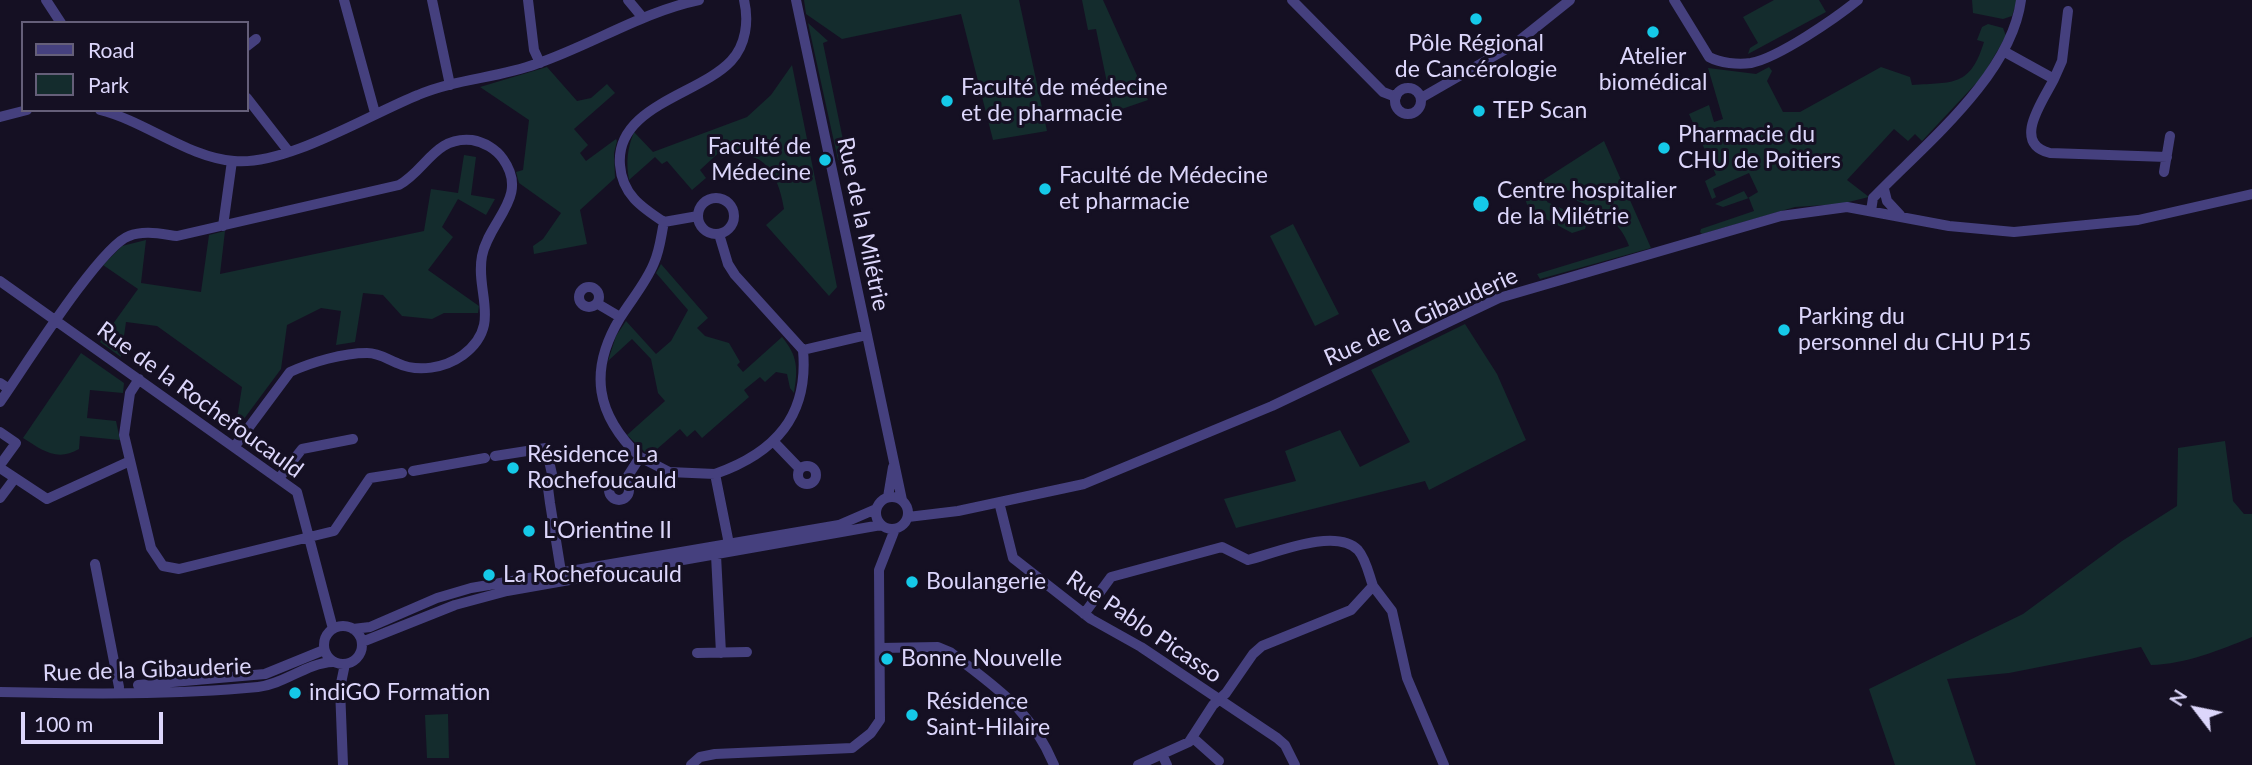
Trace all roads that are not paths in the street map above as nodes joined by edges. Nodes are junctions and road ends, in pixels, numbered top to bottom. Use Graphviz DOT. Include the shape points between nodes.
graph roads {
  1 [pos="46,0"];
  2 [pos="344,0"];
  3 [pos="432,0"];
  4 [pos="528,0"];
  5 [pos="628,0"];
  6 [pos="699,0"];
  7 [pos="744,0"];
  8 [pos="796,0"];
  9 [pos="1292,0"];
  10 [pos="1570,0"];
  11 [pos="1674,0"];
  12 [pos="1858,0"];
  13 [pos="2021,0"];
  14 [pos="2067,11"];
  15 [pos="643,18"];
  16 [pos="60,21"];
  17 [pos="256,39"];
  18 [pos="248,45"];
  19 [pos="2005,52"];
  20 [pos="540,63"];
  21 [pos="2054,79"];
  22 [pos="450,85"];
  23 [pos="1396,97"];
  24 [pos="1421,98"];
  25 [pos="248,99"];
  26 [pos="21,112"];
  27 [pos="107,112"];
  28 [pos="374,113"];
  29 [pos="0,117"];
  30 [pos="2170,136"];
  31 [pos="289,152"];
  32 [pos="2167,157"];
  33 [pos="232,161"];
  34 [pos="2164,172"];
  35 [pos="1884,190"];
  36 [pos="2252,194"];
  37 [pos="1873,198"];
  38 [pos="1847,207"];
  39 [pos="1875,211"];
  40 [pos="698,216"];
  41 [pos="1902,217"];
  42 [pos="664,222"];
  43 [pos="223,226"];
  44 [pos="719,234"];
  45 [pos="0,281"];
  46 [pos="598,304"];
  47 [pos="620,317"];
  48 [pos="57,321"];
  49 [pos="867,335"];
  50 [pos="803,350"];
  51 [pos="139,379"];
  52 [pos="4,386"];
  53 [pos="0,402"];
  54 [pos="0,432"];
  55 [pos="353,439"];
  56 [pos="774,442"];
  57 [pos="235,446"];
  58 [pos="893,456"];
  59 [pos="640,457"];
  60 [pos="130,461"];
  61 [pos="0,467"];
  62 [pos="800,469"];
  63 [pos="715,474"];
  64 [pos="280,477"];
  65 [pos="15,478"];
  66 [pos="624,482"];
  67 [pos="888,497"];
  68 [pos="0,498"];
  69 [pos="902,500"];
  70 [pos="999,502"];
  71 [pos="876,509"];
  72 [pos="908,517"];
  73 [pos="881,525"];
  74 [pos="895,529"];
  75 [pos="310,536"];
  76 [pos="730,548"];
  77 [pos="716,555"];
  78 [pos="96,565"];
  79 [pos="562,577"];
  80 [pos="1373,586"];
  81 [pos="1084,614"];
  82 [pos="333,629"];
  83 [pos="353,629"];
  84 [pos="362,642"];
  85 [pos="880,648"];
  86 [pos="324,650"];
  87 [pos="747,652"];
  88 [pos="697,653"];
  89 [pos="721,653"];
  90 [pos="333,662"];
  91 [pos="345,664"];
  92 [pos="119,687"];
  93 [pos="0,690"];
  94 [pos="1219,699"];
  95 [pos="1192,737"];
  96 [pos="1162,754"];
  97 [pos="1219,761"];
  98 [pos="342,765"];
  99 [pos="691,765"];
  100 [pos="1054,765"];
  101 [pos="1138,765"];
  102 [pos="1167,765"];
  103 [pos="1295,765"];
  104 [pos="1444,765"];
  1 -- 16 [label="street"];
  2 -- 28 [label="street"];
  3 -- 22 [label="street"];
  4 -- 20 [label="street"];
  5 -- 15 [label="street"];
  6 -- 15 [label="street"];
  7 -- 42 [label="street" via="746,28 732,59 642,118 623,142 619,158 625,188 635,202"];
  8 -- 49 [label="street, Rue de la Milétrie"];
  9 -- 23 [label="street" via="1383,92"];
  10 -- 24 [label="street" via="1515,44"];
  11 -- 12 [label="street" via="1709,57 1744,63 1767,57"];
  13 -- 19 [label="street"];
  14 -- 21 [label="street" via="2062,61"];
  15 -- 20 [label="street"];
  17 -- 18 [label="street"];
  19 -- 21 [label="street"];
  19 -- 35 [label="street" via="1989,76"];
  20 -- 22 [label="street"];
  21 -- 32 [label="street" via="2031,127 2036,148 2050,153"];
  22 -- 28 [label="street"];
  23 -- 24 [label="street" via="1409,88"];
  23 -- 24 [label="street" via="1398,109 1408,114 1419,110"];
  25 -- 31 [label="street"];
  26 -- 29 [label="street"];
  27 -- 33 [label="street"];
  28 -- 31 [label="street"];
  30 -- 32 [label="street"];
  31 -- 33 [label="street" via="253,162"];
  32 -- 34 [label="street"];
  33 -- 43 [label="street"];
  35 -- 37 [label="street"];
  35 -- 39 [label="street"];
  35 -- 41 [label="street" via="1890,207"];
  36 -- 41 [label="street, Rue de la Gibauderie" via="2138,220 2014,232"];
  37 -- 38 [label="street"];
  37 -- 39 [label="street"];
  38 -- 39 [label="street, Rue de la Gibauderie"];
  38 -- 70 [label="street, Rue de la Gibauderie" via="1781,216 1514,293 1194,440 1084,484"];
  39 -- 41 [label="street, Rue de la Gibauderie"];
  40 -- 42 [label="street"];
  40 -- 44 [label="street" via="704,230"];
  40 -- 44 [label="street" via="701,205 711,198 728,201 734,211 733,223"];
  42 -- 47 [label="street" via="653,267"];
  43 -- 48 [label="street" via="177,236 127,236 100,259"];
  43 -- 57 [label="street" via="399,186 419,171 435,149 452,141 472,140 492,148 507,165 513,181 510,203 482,256 485,322 474,345 450,363 425,368 405,367 368,353 301,367 282,378"];
  44 -- 50 [label="street" via="735,275"];
  45 -- 48 [label="street, Rue de la Rochefoucauld"];
  46 -- 47 [label="street"];
  47 -- 59 [label="street" via="603,354 601,390 610,420"];
  48 -- 51 [label="street, Rue de la Rochefoucauld"];
  48 -- 52 [label="street"];
  49 -- 50 [label="street"];
  49 -- 58 [label="street, Rue de la Milétrie"];
  50 -- 56 [label="street" via="798,403"];
  51 -- 57 [label="street, Rue de la Rochefoucauld"];
  51 -- 60 [label="street" via="130,393 123,422"];
  52 -- 53 [label="street"];
  54 -- 61 [label="street" via="16,443"];
  55 -- 64 [label="street" via="302,449"];
  56 -- 62 [label="street"];
  56 -- 63 [label="street" via="744,464"];
  57 -- 64 [label="street, Rue de la Rochefoucauld"];
  58 -- 67 [label="street, Rue de la Milétrie"];
  58 -- 69 [label="street, Rue de la Milétrie"];
  59 -- 63 [label="street" via="669,472"];
  59 -- 66 [label="street"];
  60 -- 65 [label="street" via="47,499"];
  60 -- 75 [label="street" via="151,548 163,566 179,569"];
  61 -- 65 [label="street"];
  63 -- 76 [label="street"];
  64 -- 75 [label="street, Rue de la Rochefoucauld" via="298,492"];
  65 -- 68 [label="street"];
  67 -- 69 [label="street"];
  67 -- 71 [label="street"];
  69 -- 72 [label="street"];
  70 -- 72 [label="street, Rue de la Gibauderie"];
  70 -- 81 [label="street, Rue Pablo Picasso" via="1013,558"];
  71 -- 73 [label="street"];
  71 -- 76 [label="street" via="839,525"];
  72 -- 74 [label="street"];
  73 -- 74 [label="street"];
  73 -- 76 [label="street"];
  74 -- 85 [label="street" via="879,570"];
  75 -- 79 [label="street" via="334,531 370,478 546,448"];
  75 -- 82 [label="street, Rue de la Rochefoucauld"];
  76 -- 77 [label="street"];
  76 -- 79 [label="street"];
  77 -- 79 [label="street"];
  77 -- 89 [label="street"];
  78 -- 92 [label="street"];
  79 -- 83 [label="street" via="471,588 370,627"];
  79 -- 84 [label="street" via="473,600"];
  80 -- 81 [label="street" via="1361,555 1347,542 1331,540 1248,561 1222,547 1111,577"];
  80 -- 94 [label="street" via="1351,610 1262,646"];
  80 -- 104 [label="street" via="1392,611 1407,678"];
  81 -- 94 [label="street, Rue Pablo Picasso"];
  82 -- 83 [label="street"];
  82 -- 86 [label="street" via="325,638"];
  83 -- 84 [label="street"];
  84 -- 91 [label="street" via="360,654"];
  85 -- 99 [label="street" via="880,720 861,743 836,750 715,754 700,757"];
  85 -- 100 [label="street" via="938,647 950,652 1025,712"];
  86 -- 90 [label="street"];
  86 -- 92 [label="street, Rue de la Gibauderie" via="265,674"];
  87 -- 89 [label="street"];
  88 -- 89 [label="street"];
  90 -- 91 [label="street"];
  90 -- 93 [label="street, Rue de la Gibauderie" via="257,687 79,694"];
  91 -- 98 [label="street" via="340,688"];
  92 -- 93 [label="street, Rue de la Gibauderie"];
  94 -- 95 [label="street"];
  94 -- 103 [label="street, Rue Pablo Picasso" via="1277,738"];
  95 -- 96 [label="street"];
  95 -- 97 [label="street"];
  96 -- 101 [label="street"];
  96 -- 102 [label="street"];
}
